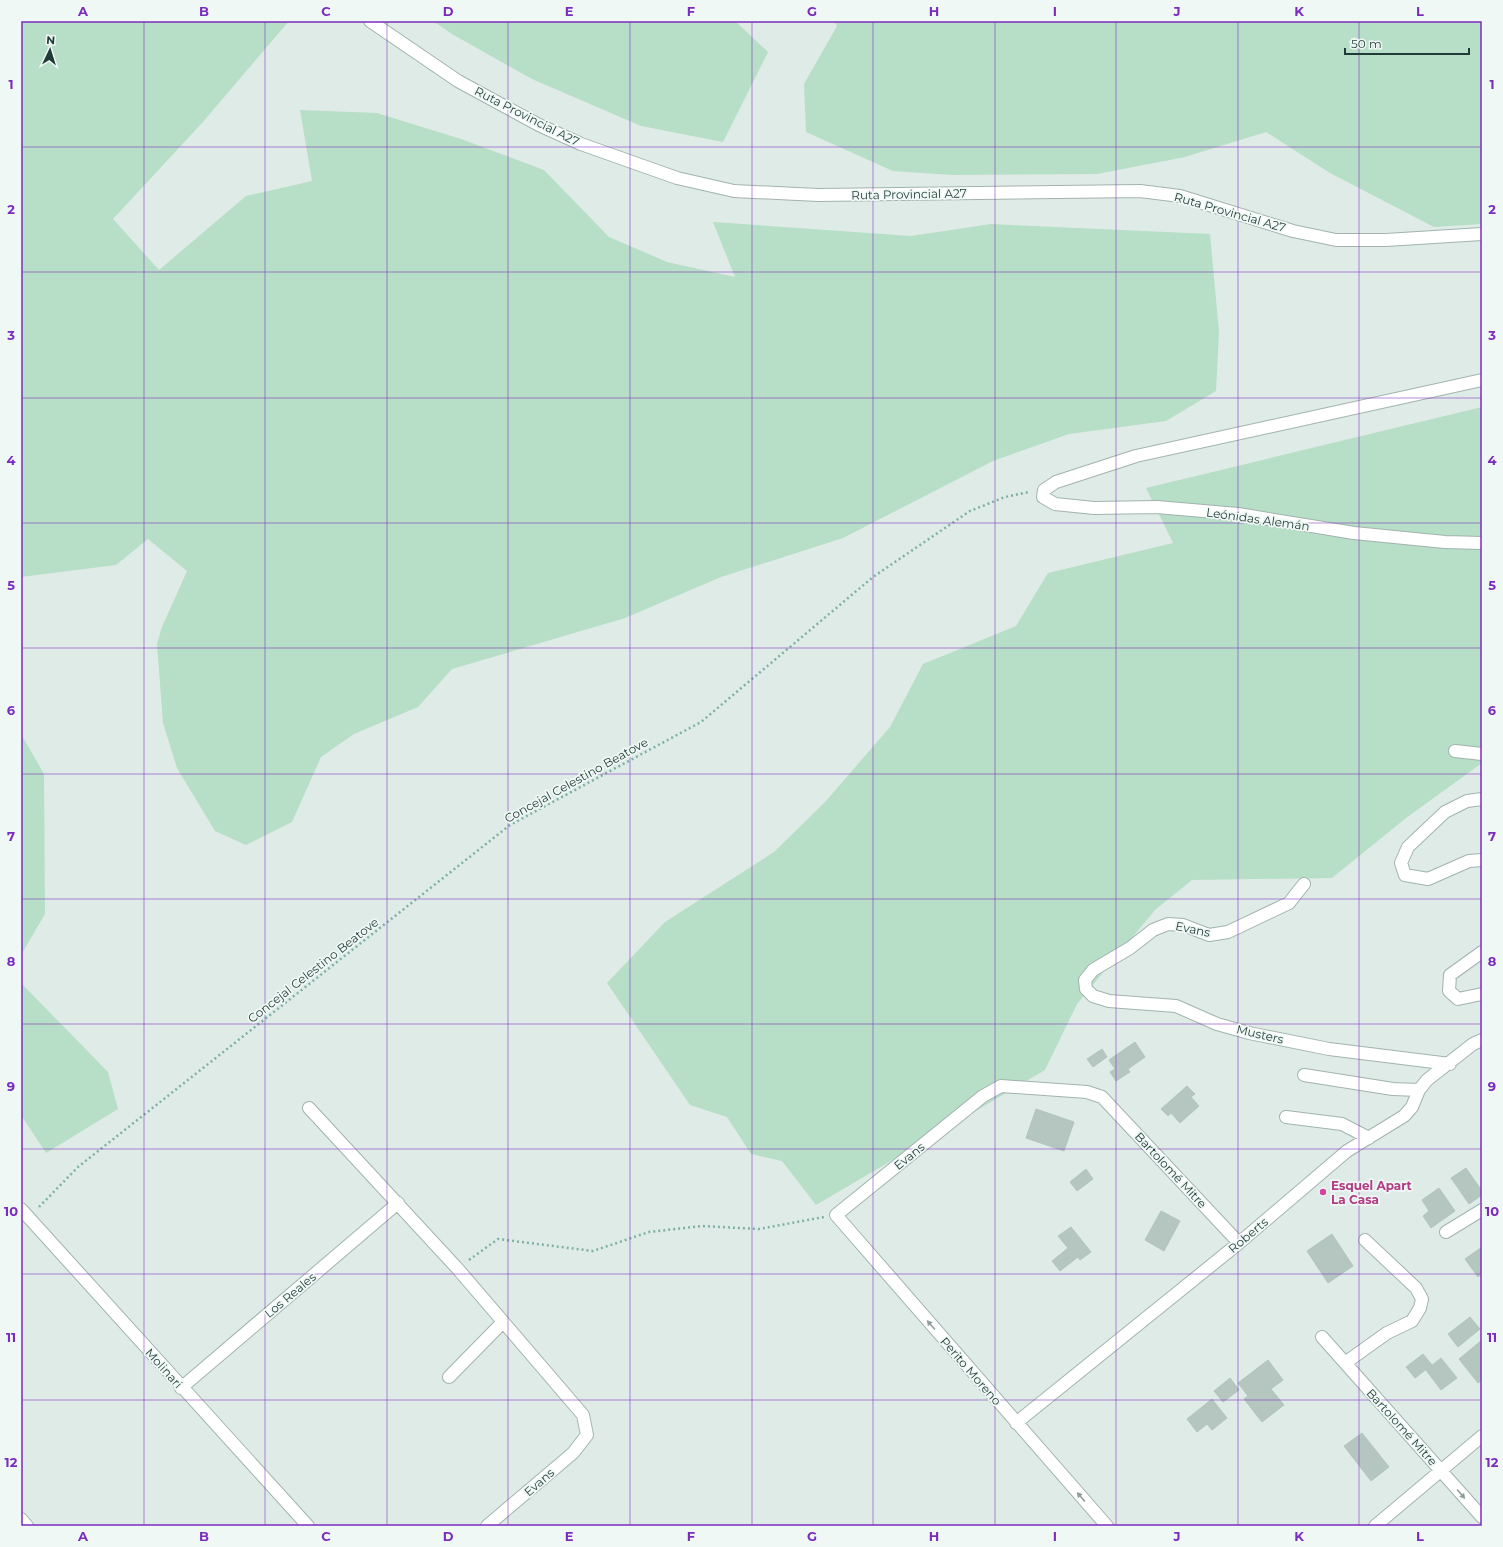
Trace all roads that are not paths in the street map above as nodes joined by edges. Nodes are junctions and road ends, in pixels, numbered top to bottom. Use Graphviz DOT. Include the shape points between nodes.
graph roads {
  1 [pos="370,21"];
  2 [pos="1482,234"];
  3 [pos="1482,380"];
  4 [pos="1482,543"];
  5 [pos="1455,751"];
  6 [pos="1482,754"];
  7 [pos="1482,799"];
  8 [pos="1482,860"];
  9 [pos="1304,884"];
  10 [pos="1482,952"];
  11 [pos="1086,980"];
  12 [pos="1482,994"];
  13 [pos="1478,1042"];
  14 [pos="1450,1064"];
  15 [pos="1304,1076"];
  16 [pos="1420,1090"];
  17 [pos="1102,1097"];
  18 [pos="309,1108"];
  19 [pos="1286,1116"];
  20 [pos="1369,1138"];
  21 [pos="398,1203"];
  22 [pos="1482,1210"];
  23 [pos="25,1213"];
  24 [pos="836,1215"];
  25 [pos="1446,1232"];
  26 [pos="1365,1240"];
  27 [pos="1239,1243"];
  28 [pos="504,1322"];
  29 [pos="1322,1337"];
  30 [pos="1345,1363"];
  31 [pos="449,1377"];
  32 [pos="181,1388"];
  33 [pos="1016,1423"];
  34 [pos="1482,1436"];
  35 [pos="1441,1470"];
  36 [pos="1482,1518"];
  37 [pos="21,1519"];
  38 [pos="27,1526"];
  39 [pos="308,1526"];
  40 [pos="487,1526"];
  41 [pos="1107,1526"];
  42 [pos="1375,1526"];
  1 -- 2 [label="street, Ruta Provincial A27" via="458,82 539,125 581,144 677,178 734,191 818,195 1140,191 1180,196 1293,231 1336,240 1386,240"];
  3 -- 4 [label="street, Leónidas Alemán" via="1136,456 1056,482 1044,490 1043,498 1056,504 1094,508 1157,507 1238,514 1354,533"];
  5 -- 6 [label="street"];
  7 -- 8 [label="street" via="1467,801 1445,812 1408,847 1401,863 1405,875 1428,879 1469,861"];
  9 -- 11 [label="street, Evans" via="1289,903 1228,932 1209,935 1184,925 1168,924 1153,930 1130,948 1093,970"];
  10 -- 12 [label="street" via="1450,975 1449,991 1458,998"];
  11 -- 14 [label="street, Musters" via="1086,989 1093,996 1109,1001 1176,1006 1223,1026 1329,1049"];
  13 -- 14 [label="street, Roberts"];
  14 -- 16 [label="street, Roberts" via="1427,1080"];
  15 -- 16 [label="street" via="1393,1089"];
  16 -- 20 [label="street, Roberts" via="1412,1107 1404,1116"];
  17 -- 24 [label="street, Evans" via="1087,1092 1001,1086 983,1096"];
  17 -- 27 [label="street, Bartolomé Mitre"];
  18 -- 21 [label="street"];
  19 -- 20 [label="street" via="1342,1124"];
  20 -- 27 [label="street, Roberts" via="1347,1152"];
  21 -- 28 [label="street"];
  21 -- 32 [label="street, Los Reales"];
  22 -- 25 [label="street"];
  23 -- 32 [label="street, Molinari"];
  33 -- 24 [label="street, Perito Moreno, one-way"];
  26 -- 30 [label="street" via="1416,1288 1422,1299 1412,1321 1387,1333"];
  27 -- 33 [label="street, Roberts"];
  28 -- 31 [label="street"];
  28 -- 40 [label="street, Evans" via="583,1415 587,1435 573,1453"];
  29 -- 30 [label="street, Bartolomé Mitre"];
  30 -- 35 [label="street, Bartolomé Mitre"];
  32 -- 39 [label="street, Molinari"];
  41 -- 33 [label="street, Perito Moreno, one-way"];
  34 -- 35 [label="street"];
  35 -- 36 [label="street, Bartolomé Mitre, one-way"];
  35 -- 42 [label="street"];
  37 -- 38 [label="street"];
}
